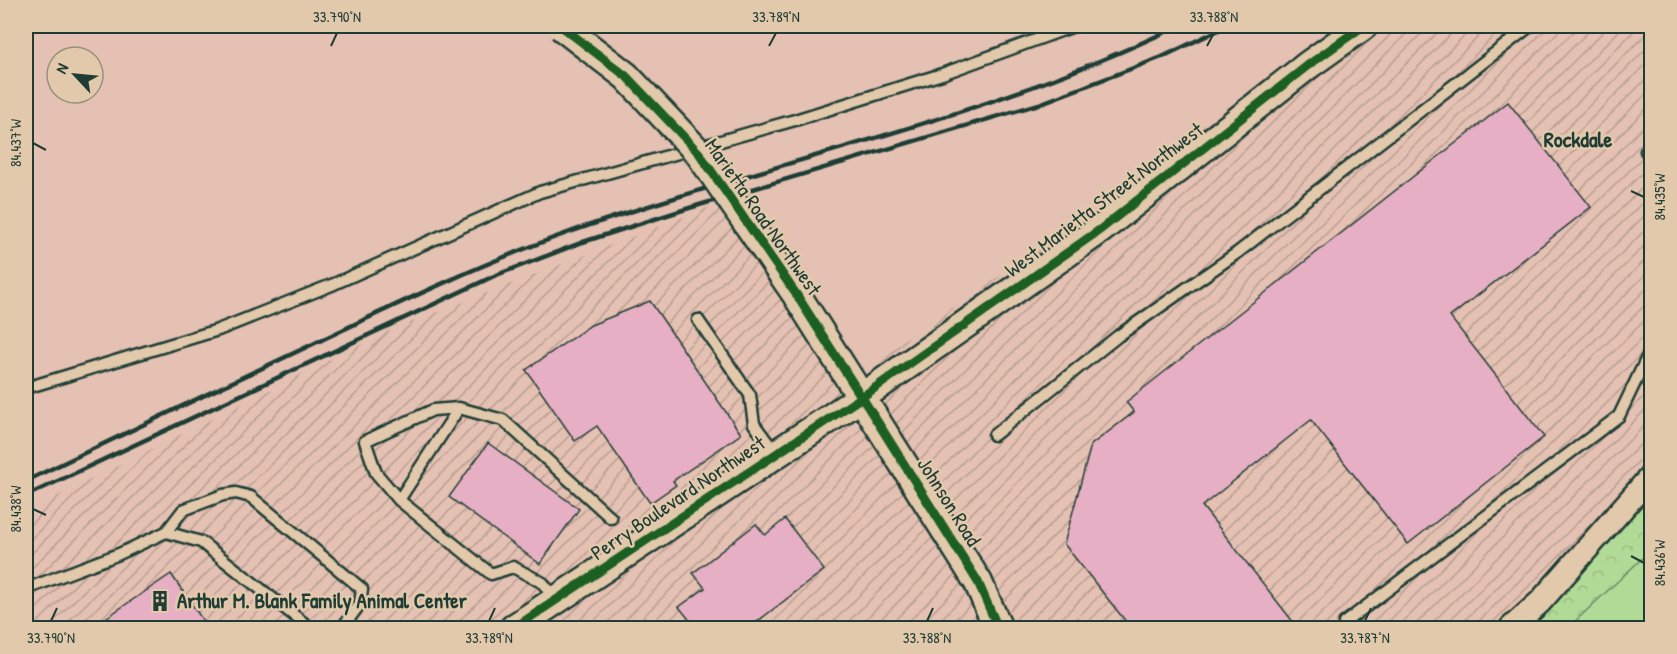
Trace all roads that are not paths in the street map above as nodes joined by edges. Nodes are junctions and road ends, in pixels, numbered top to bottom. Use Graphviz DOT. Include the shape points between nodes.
graph roads {
  1 [pos="561,26"];
  2 [pos="1074,26"];
  3 [pos="1363,26"];
  4 [pos="1530,26"];
  5 [pos="1652,146"];
  6 [pos="1652,159"];
  7 [pos="698,320"];
  8 [pos="1652,346"];
  9 [pos="26,388"];
  10 [pos="862,397"];
  11 [pos="459,408"];
  12 [pos="994,435"];
  13 [pos="776,455"];
  14 [pos="1652,475"];
  15 [pos="399,500"];
  16 [pos="611,518"];
  17 [pos="166,532"];
  18 [pos="26,589"];
  19 [pos="556,601"];
  20 [pos="1344,623"];
  21 [pos="310,628"];
  22 [pos="342,628"];
  23 [pos="514,628"];
  24 [pos="998,628"];
  25 [pos="1511,628"];
  1 -- 10 [label="street, Marietta Road Northwest, bridge" via="626,76 699,153"];
  2 -- 9 [label="lane" via="942,74 806,117 540,192 334,284 218,330"];
  3 -- 10 [label="street, West Marietta Street Northwest" via="1101,229"];
  4 -- 12 [label="lane" via="1237,253 1118,336"];
  5 -- 6 [label="lane" via="1646,151"];
  7 -- 13 [label="lane" via="750,395 754,424"];
  8 -- 20 [label="lane" via="1619,416"];
  10 -- 13 [label="street, Perry Boulevard Northwest"];
  10 -- 24 [label="street, Johnson Road" via="978,582"];
  11 -- 15 [label="lane"];
  11 -- 15 [label="lane" via="433,410 365,441 376,473"];
  11 -- 16 [label="lane" via="503,420"];
  13 -- 19 [label="street, Perry Boulevard Northwest"];
  14 -- 25 [label="street" via="1540,602"];
  15 -- 19 [label="lane" via="491,574 513,567 543,583"];
  17 -- 18 [label="lane"];
  17 -- 21 [label="lane" via="201,542"];
  17 -- 22 [label="lane" via="183,510 223,495 251,497 362,589 360,604"];
  19 -- 23 [label="street, Perry Boulevard Northwest"];
}
